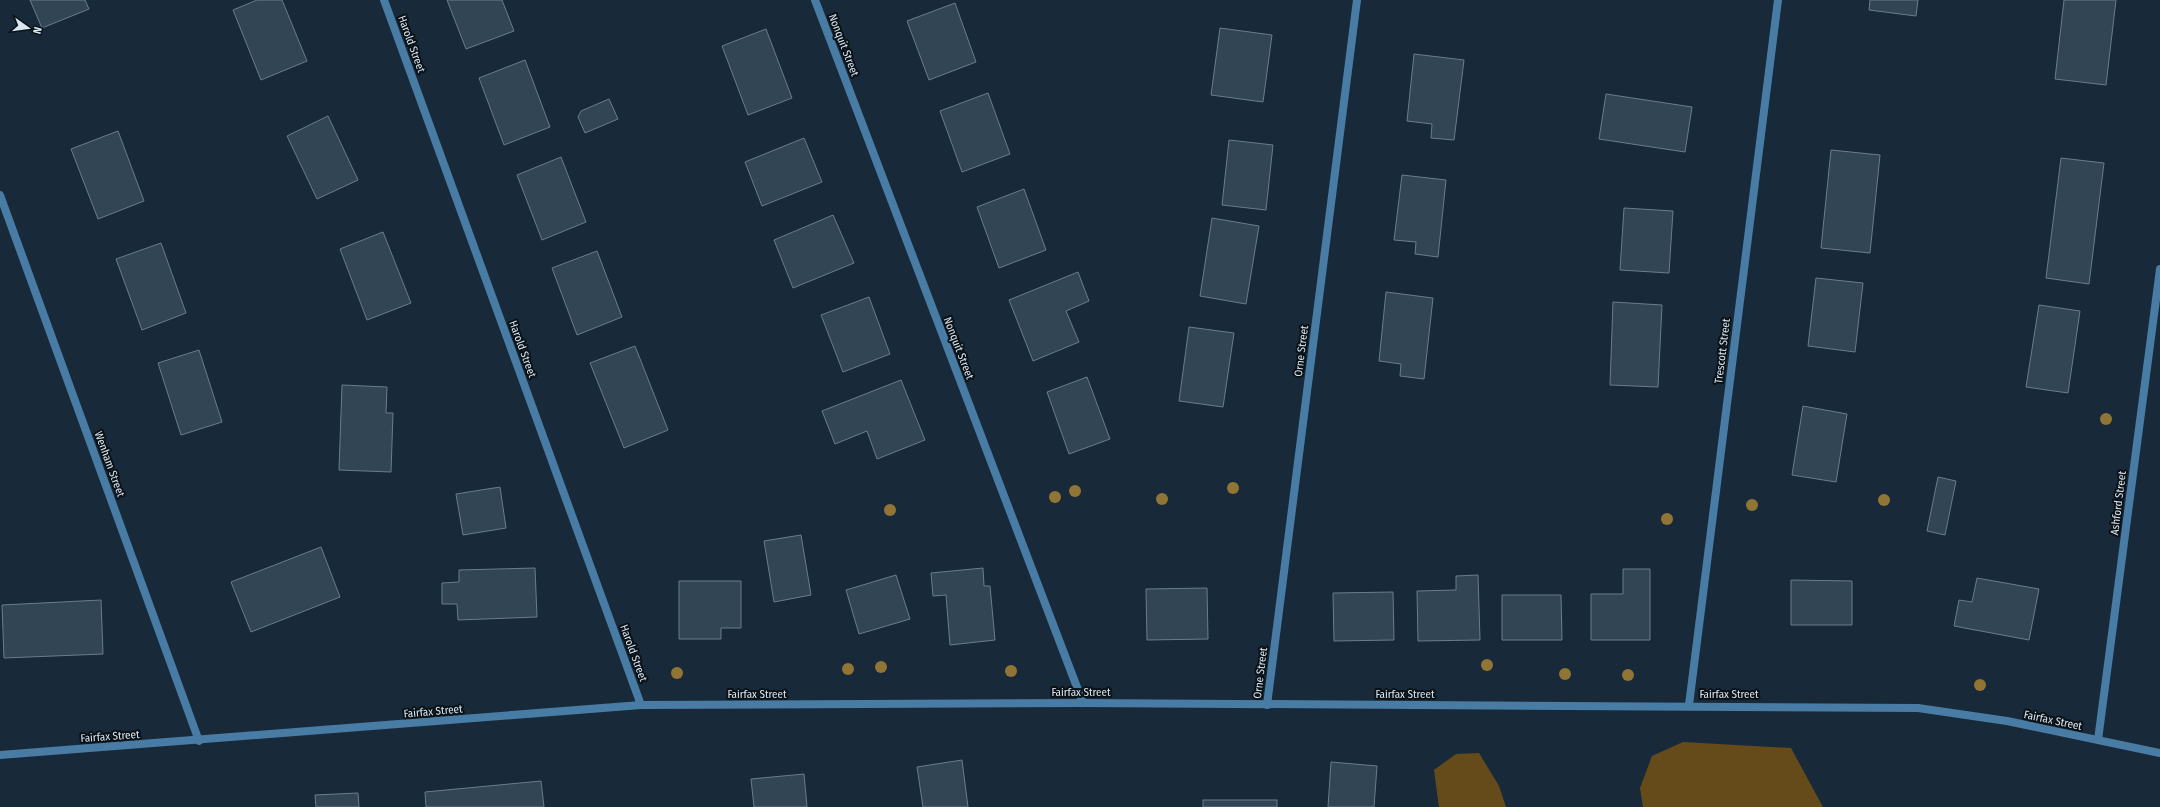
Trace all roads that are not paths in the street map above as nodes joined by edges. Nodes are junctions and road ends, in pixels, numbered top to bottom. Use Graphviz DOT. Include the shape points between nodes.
graph roads {
  1 [pos="384,0"];
  2 [pos="815,0"];
  3 [pos="1357,0"];
  4 [pos="1778,0"];
  5 [pos="0,195"];
  6 [pos="2160,268"];
  7 [pos="1083,703"];
  8 [pos="641,705"];
  9 [pos="1267,705"];
  10 [pos="1689,705"];
  11 [pos="2098,740"];
  12 [pos="199,741"];
  13 [pos="2160,752"];
  14 [pos="0,755"];
  1 -- 8 [label="street, Harold Street"];
  2 -- 7 [label="street, Nonquit Street"];
  3 -- 9 [label="street, Orne Street"];
  4 -- 10 [label="street, Trescott Street"];
  5 -- 12 [label="street, Wenham Street"];
  6 -- 11 [label="street, Ashford Street"];
  7 -- 8 [label="street, Fairfax Street"];
  7 -- 9 [label="street, Fairfax Street"];
  8 -- 12 [label="street, Fairfax Street"];
  9 -- 10 [label="street, Fairfax Street"];
  10 -- 11 [label="street, Fairfax Street" via="1918,708 2006,721"];
  11 -- 13 [label="street, Fairfax Street"];
  12 -- 14 [label="street, Fairfax Street"];
}
